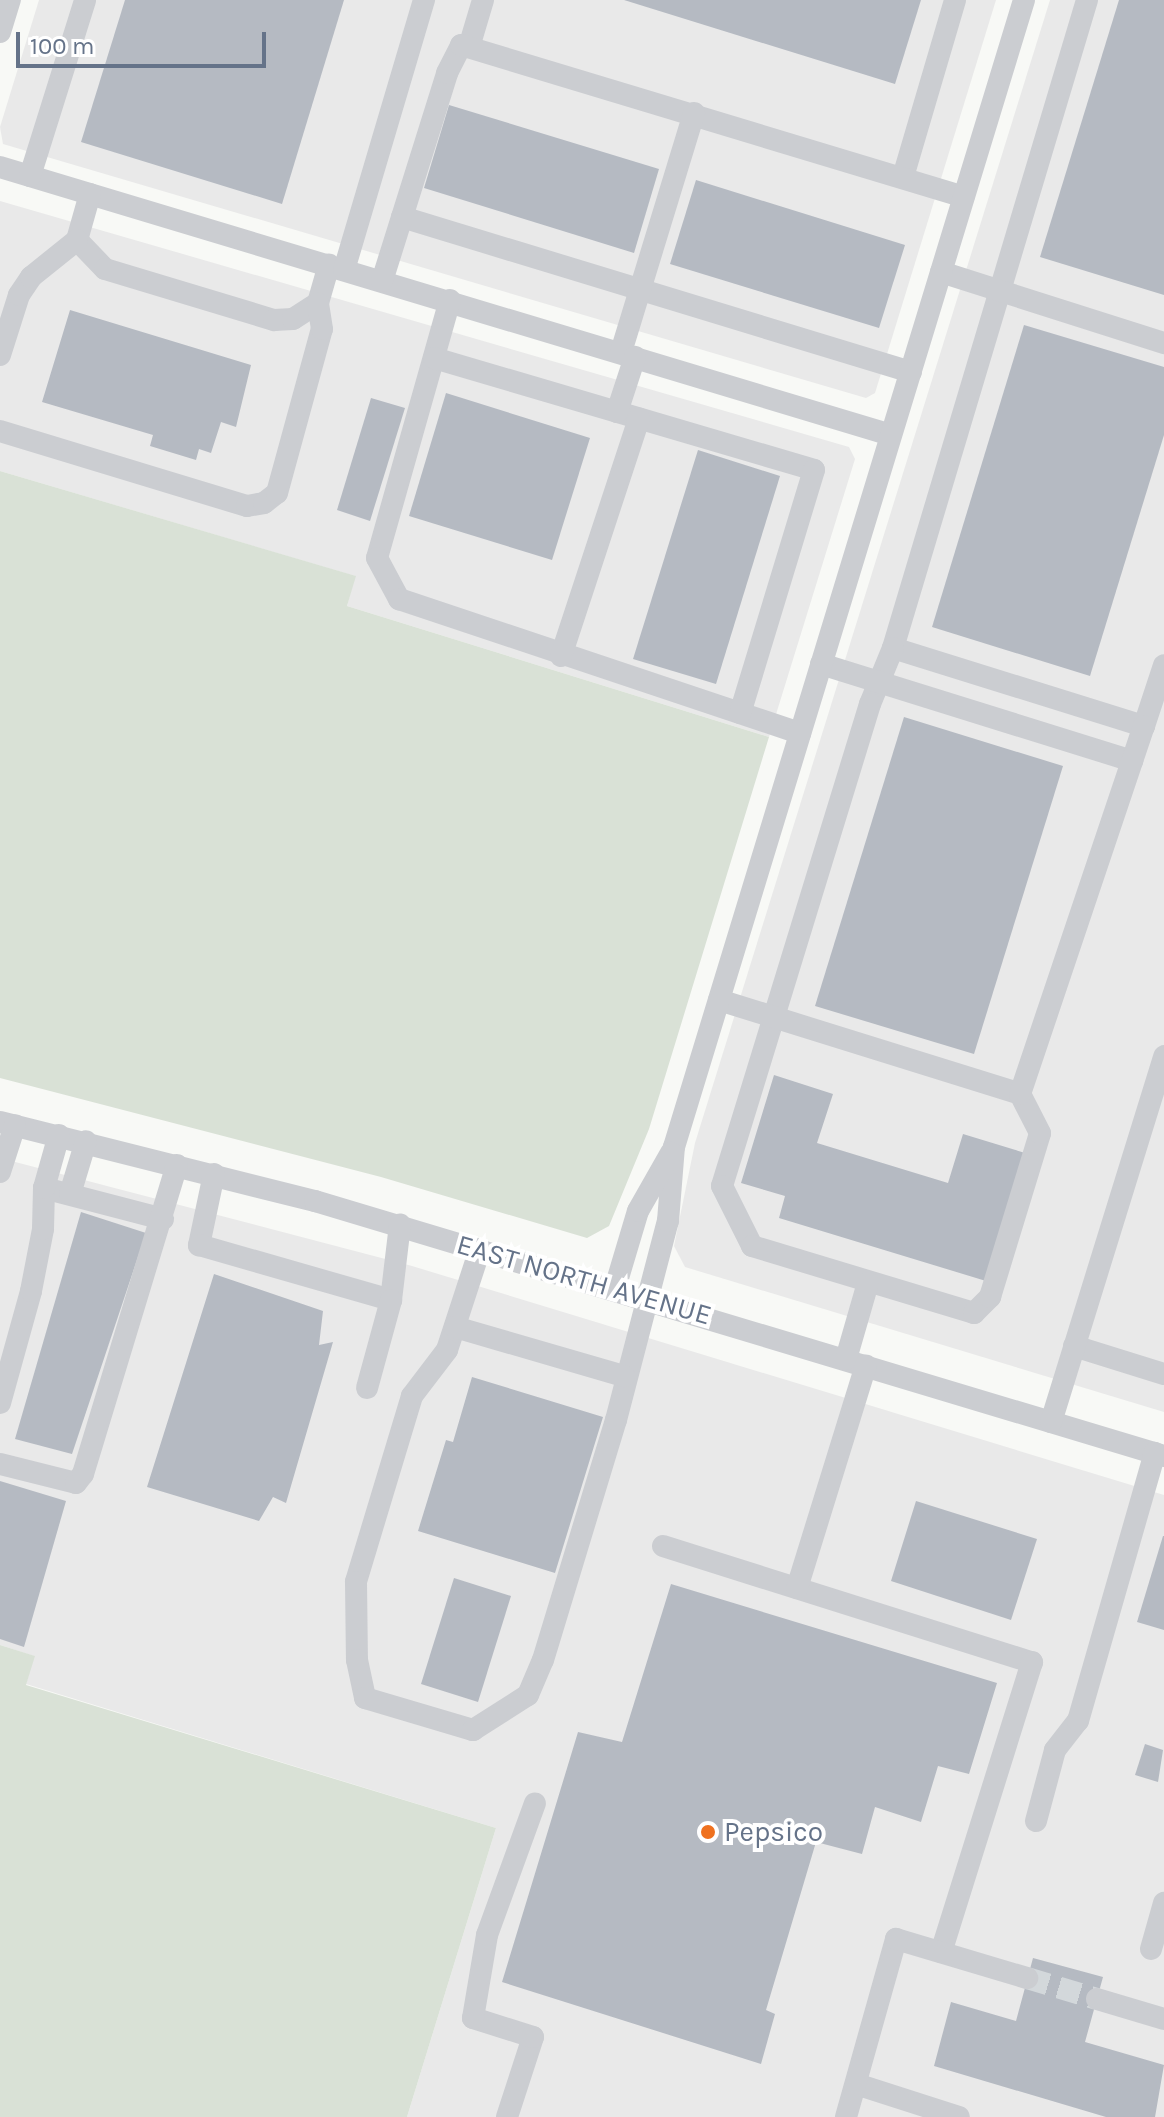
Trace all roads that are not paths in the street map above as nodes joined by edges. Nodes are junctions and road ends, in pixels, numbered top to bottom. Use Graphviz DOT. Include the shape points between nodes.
graph roads {
  1 [pos="10,0"];
  2 [pos="85,0"];
  3 [pos="424,0"];
  4 [pos="483,0"];
  5 [pos="955,0"];
  6 [pos="1024,0"];
  7 [pos="1087,0"];
  8 [pos="0,32"];
  9 [pos="469,47"];
  10 [pos="694,113"];
  11 [pos="0,167"];
  12 [pos="30,176"];
  13 [pos="903,177"];
  14 [pos="90,194"];
  15 [pos="964,197"];
  16 [pos="402,217"];
  17 [pos="77,240"];
  18 [pos="337,267"];
  19 [pos="941,272"];
  20 [pos="382,281"];
  21 [pos="640,290"];
  22 [pos="999,290"];
  23 [pos="450,300"];
  24 [pos="318,303"];
  25 [pos="1164,343"];
  26 [pos="628,354"];
  27 [pos="0,355"];
  28 [pos="434,358"];
  29 [pos="911,372"];
  30 [pos="617,412"];
  31 [pos="639,419"];
  32 [pos="0,431"];
  33 [pos="891,435"];
  34 [pos="893,648"];
  35 [pos="561,656"];
  36 [pos="821,664"];
  37 [pos="1164,665"];
  38 [pos="881,683"];
  39 [pos="740,713"];
  40 [pos="1144,726"];
  41 [pos="800,733"];
  42 [pos="1132,761"];
  43 [pos="719,1000"];
  44 [pos="773,1017"];
  45 [pos="1164,1056"];
  46 [pos="1020,1094"];
  47 [pos="7,1124"];
  48 [pos="59,1135"];
  49 [pos="86,1141"];
  50 [pos="674,1147"];
  51 [pos="177,1165"];
  52 [pos="0,1172"];
  53 [pos="214,1174"];
  54 [pos="44,1188"];
  55 [pos="70,1194"];
  56 [pos="163,1219"];
  57 [pos="400,1225"];
  58 [pos="480,1249"];
  59 [pos="868,1283"];
  60 [pos="615,1288"];
  61 [pos="647,1297"];
  62 [pos="391,1300"];
  63 [pos="455,1327"];
  64 [pos="1074,1346"];
  65 [pos="856,1362"];
  66 [pos="1164,1374"];
  67 [pos="624,1376"];
  68 [pos="367,1388"];
  69 [pos="0,1403"];
  70 [pos="1051,1422"];
  71 [pos="1160,1454"];
  72 [pos="0,1464"];
  73 [pos="663,1546"];
  74 [pos="797,1588"];
  75 [pos="535,1803"];
  76 [pos="1036,1821"];
  77 [pos="1164,1903"];
  78 [pos="1151,1949"];
  79 [pos="941,1952"];
  80 [pos="1027,1978"];
  81 [pos="1097,1999"];
  82 [pos="1164,2019"];
  83 [pos="856,2084"];
  84 [pos="507,2117"];
  85 [pos="846,2117"];
  86 [pos="959,2117"];
  1 -- 8 [label="street"];
  2 -- 12 [label="street"];
  3 -- 18 [label="street"];
  4 -- 9 [label="street"];
  5 -- 13 [label="street"];
  6 -- 15 [label="street"];
  7 -- 22 [label="street"];
  9 -- 10 [label="street"];
  9 -- 16 [label="street" via="461,45 447,73"];
  10 -- 13 [label="street"];
  10 -- 21 [label="street"];
  11 -- 12 [label="street"];
  12 -- 14 [label="street"];
  13 -- 15 [label="street"];
  14 -- 17 [label="street"];
  14 -- 18 [label="street"];
  15 -- 19 [label="street"];
  16 -- 20 [label="street"];
  16 -- 21 [label="street"];
  17 -- 24 [label="street" via="105,269 274,320 293,319"];
  17 -- 27 [label="street" via="31,277 19,295"];
  18 -- 20 [label="street"];
  18 -- 24 [label="street"];
  19 -- 22 [label="street"];
  19 -- 29 [label="street"];
  20 -- 23 [label="street"];
  21 -- 26 [label="street"];
  21 -- 29 [label="street"];
  22 -- 25 [label="street"];
  22 -- 34 [label="street"];
  23 -- 26 [label="street"];
  23 -- 28 [label="street"];
  24 -- 32 [label="street" via="322,329 277,493 264,503 247,506"];
  26 -- 30 [label="street"];
  26 -- 33 [label="street"];
  28 -- 30 [label="street"];
  28 -- 35 [label="street" via="377,558 383,573 399,599"];
  29 -- 33 [label="street"];
  30 -- 31 [label="street"];
  31 -- 35 [label="street"];
  31 -- 39 [label="street" via="814,470"];
  33 -- 36 [label="street"];
  34 -- 38 [label="street"];
  34 -- 40 [label="street"];
  35 -- 39 [label="street"];
  36 -- 38 [label="street"];
  36 -- 41 [label="street"];
  37 -- 40 [label="street"];
  38 -- 42 [label="street"];
  38 -- 44 [label="street"];
  39 -- 41 [label="street"];
  40 -- 42 [label="street"];
  41 -- 43 [label="street"];
  42 -- 46 [label="street"];
  43 -- 44 [label="street"];
  43 -- 50 [label="street"];
  44 -- 46 [label="street"];
  44 -- 59 [label="street" via="722,1186 752,1246"];
  45 -- 64 [label="street"];
  46 -- 59 [label="street" via="1040,1133 985,1305 974,1313 952,1310"];
  47 -- 48 [label="street, EAST NORTH AVENUE"];
  47 -- 52 [label="street"];
  48 -- 49 [label="street, EAST NORTH AVENUE"];
  48 -- 54 [label="street"];
  49 -- 51 [label="street, EAST NORTH AVENUE"];
  49 -- 55 [label="street"];
  50 -- 60 [label="street" via="638,1211"];
  50 -- 61 [label="street" via="668,1221"];
  51 -- 53 [label="street, EAST NORTH AVENUE"];
  51 -- 56 [label="street"];
  53 -- 57 [label="street, EAST NORTH AVENUE"];
  53 -- 62 [label="street" via="199,1245"];
  54 -- 55 [label="street"];
  54 -- 69 [label="street" via="43,1229 31,1291"];
  55 -- 56 [label="street"];
  56 -- 72 [label="street" via="83,1474 76,1483"];
  57 -- 58 [label="street, EAST NORTH AVENUE"];
  57 -- 62 [label="street"];
  58 -- 60 [label="street, EAST NORTH AVENUE"];
  58 -- 63 [label="street"];
  59 -- 65 [label="street"];
  60 -- 61 [label="street, EAST NORTH AVENUE"];
  61 -- 65 [label="street, EAST NORTH AVENUE"];
  61 -- 67 [label="street"];
  62 -- 68 [label="street"];
  63 -- 67 [label="street"];
  63 -- 67 [label="street" via="447,1350 412,1396 356,1582 357,1660 365,1698 473,1730 528,1695 616,1420"];
  64 -- 66 [label="street"];
  64 -- 70 [label="street"];
  65 -- 70 [label="street, EAST NORTH AVENUE"];
  65 -- 74 [label="street"];
  70 -- 71 [label="street, EAST NORTH AVENUE"];
  71 -- 76 [label="street" via="1078,1721 1055,1750"];
  73 -- 74 [label="street"];
  74 -- 79 [label="street" via="1032,1662"];
  75 -- 84 [label="street" via="487,1935 473,2018 533,2037"];
  77 -- 78 [label="street"];
  79 -- 80 [label="street"];
  79 -- 83 [label="street" via="896,1939"];
  81 -- 82 [label="street"];
  83 -- 85 [label="street"];
  83 -- 86 [label="street"];
}
